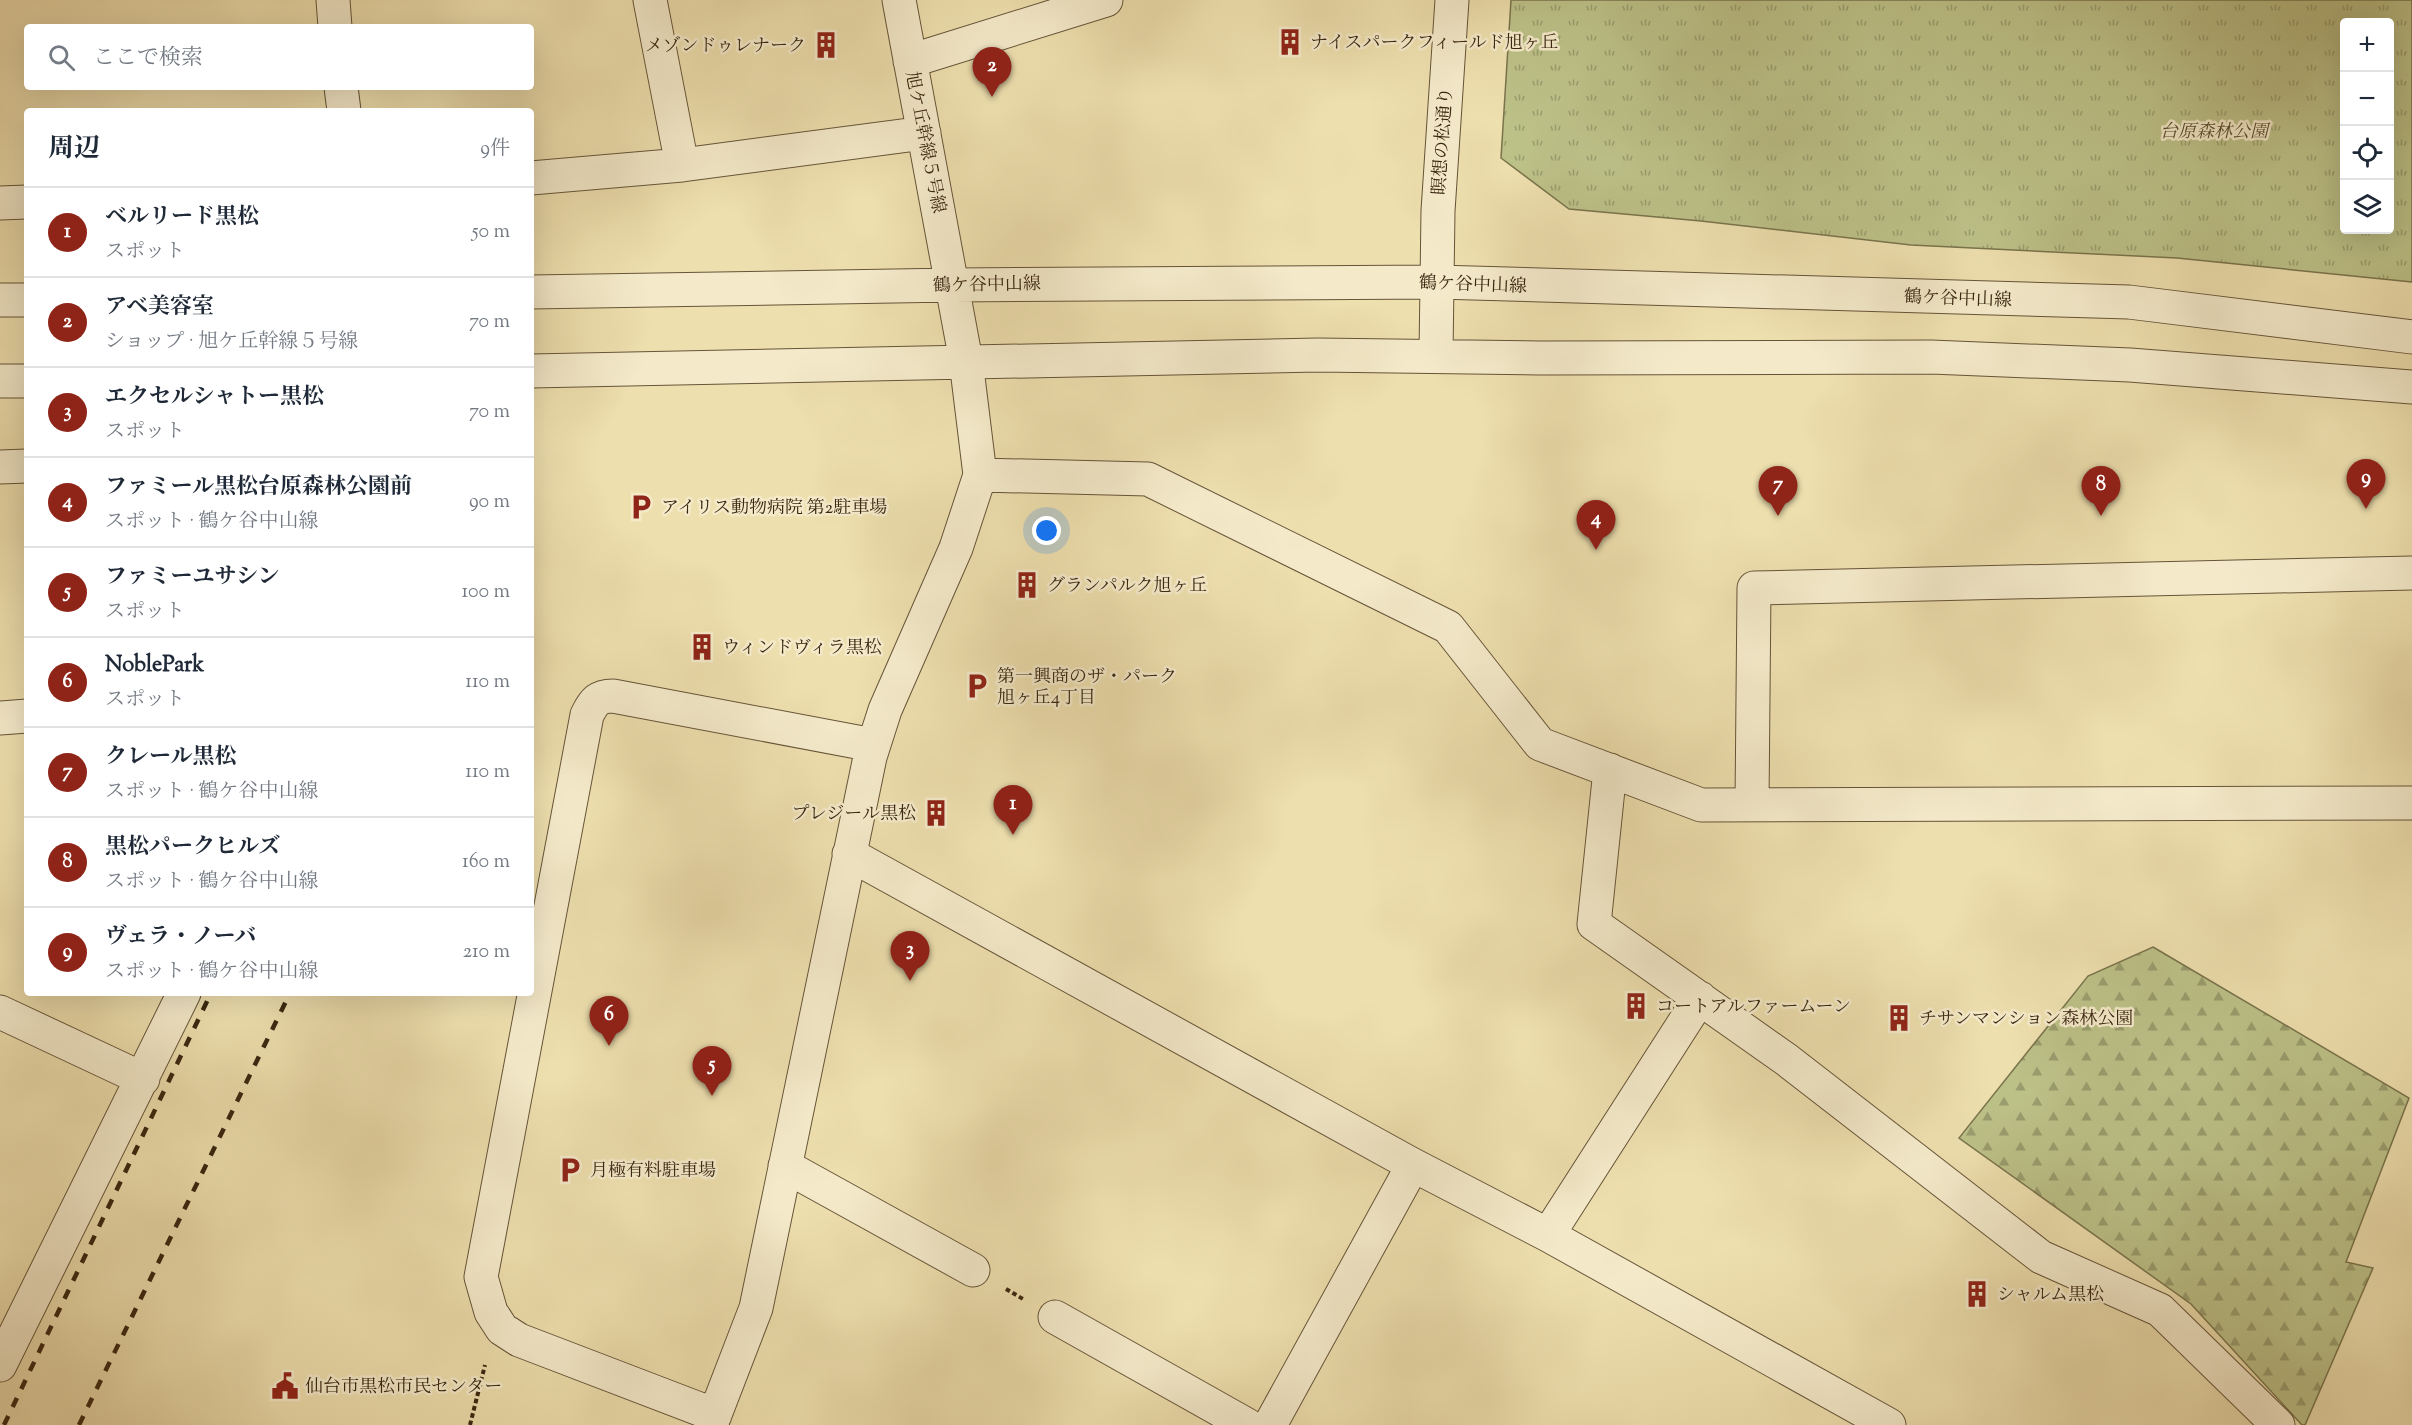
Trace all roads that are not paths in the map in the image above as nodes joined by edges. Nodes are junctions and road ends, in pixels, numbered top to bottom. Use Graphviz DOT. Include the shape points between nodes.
graph roads {
  1 [pos="333,0"];
  2 [pos="650,0"];
  3 [pos="899,0"];
  4 [pos="1106,0"];
  5 [pos="1452,0"];
  6 [pos="336,24"];
  7 [pos="910,61"];
  8 [pos="341,90"];
  9 [pos="344,108"];
  10 [pos="924,133"];
  11 [pos="682,165"];
  12 [pos="534,178"];
  13 [pos="24,202"];
  14 [pos="0,203"];
  15 [pos="1437,282"];
  16 [pos="953,285"];
  17 [pos="534,292"];
  18 [pos="0,300"];
  19 [pos="24,300"];
  20 [pos="2412,337"];
  21 [pos="1436,355"];
  22 [pos="966,361"];
  23 [pos="534,371"];
  24 [pos="0,381"];
  25 [pos="24,381"];
  26 [pos="2412,387"];
  27 [pos="24,466"];
  28 [pos="0,467"];
  29 [pos="980,474"];
  30 [pos="2412,573"];
  31 [pos="24,716"];
  32 [pos="0,718"];
  33 [pos="873,745"];
  34 [pos="1610,770"];
  35 [pos="2412,803"];
  36 [pos="1752,805"];
  37 [pos="849,854"];
  38 [pos="183,996"];
  39 [pos="1700,998"];
  40 [pos="0,1012"];
  41 [pos="143,1079"];
  42 [pos="1413,1165"];
  43 [pos="785,1166"];
  44 [pos="1548,1235"];
  45 [pos="973,1270"];
  46 [pos="1055,1317"];
  47 [pos="0,1365"];
  48 [pos="713,1420"];
  49 [pos="1247,1425"];
  50 [pos="1270,1425"];
  51 [pos="1889,1425"];
  52 [pos="2278,1425"];
  1 -- 6 [label="street"];
  2 -- 11 [label="street"];
  3 -- 7 [label="street, 旭ケ丘幹線５号線"];
  4 -- 7 [label="street"];
  5 -- 15 [label="street, 瞑想の松通り"];
  7 -- 10 [label="street, 旭ケ丘幹線５号線"];
  8 -- 9 [label="street"];
  10 -- 11 [label="street"];
  10 -- 16 [label="street, 旭ケ丘幹線５号線"];
  11 -- 12 [label="street"];
  13 -- 14 [label="street"];
  15 -- 16 [label="street, 鶴ケ谷中山線"];
  15 -- 20 [label="street, 鶴ケ谷中山線" via="2128,302"];
  15 -- 21 [label="street, 瞑想の松通り"];
  16 -- 17 [label="street, 鶴ケ谷中山線"];
  16 -- 22 [label="street, 旭ケ丘幹線５号線"];
  18 -- 19 [label="street"];
  21 -- 22 [label="street"];
  21 -- 26 [label="street" via="1931,357 2130,365"];
  22 -- 23 [label="street"];
  22 -- 29 [label="street, 旭ケ丘幹線５号線"];
  24 -- 25 [label="street"];
  27 -- 28 [label="street"];
  29 -- 33 [label="street" via="956,548"];
  29 -- 34 [label="street" via="1148,479 1448,627 1540,744"];
  30 -- 36 [label="street" via="1754,588"];
  31 -- 32 [label="street"];
  33 -- 37 [label="street"];
  33 -- 48 [label="street" via="613,696 602,696 593,702 588,715 481,1277 491,1312 502,1329 519,1340"];
  34 -- 36 [label="street" via="1701,805"];
  34 -- 39 [label="street" via="1594,924"];
  35 -- 36 [label="street"];
  37 -- 42 [label="street"];
  37 -- 43 [label="street"];
  38 -- 41 [label="street"];
  39 -- 44 [label="street"];
  39 -- 52 [label="street" via="1787,1060 2041,1257 2160,1310"];
  40 -- 41 [label="street"];
  41 -- 47 [label="street"];
  42 -- 44 [label="street"];
  42 -- 50 [label="street"];
  43 -- 45 [label="street"];
  43 -- 48 [label="street" via="756,1308"];
  44 -- 51 [label="street"];
  46 -- 49 [label="street"];
}
